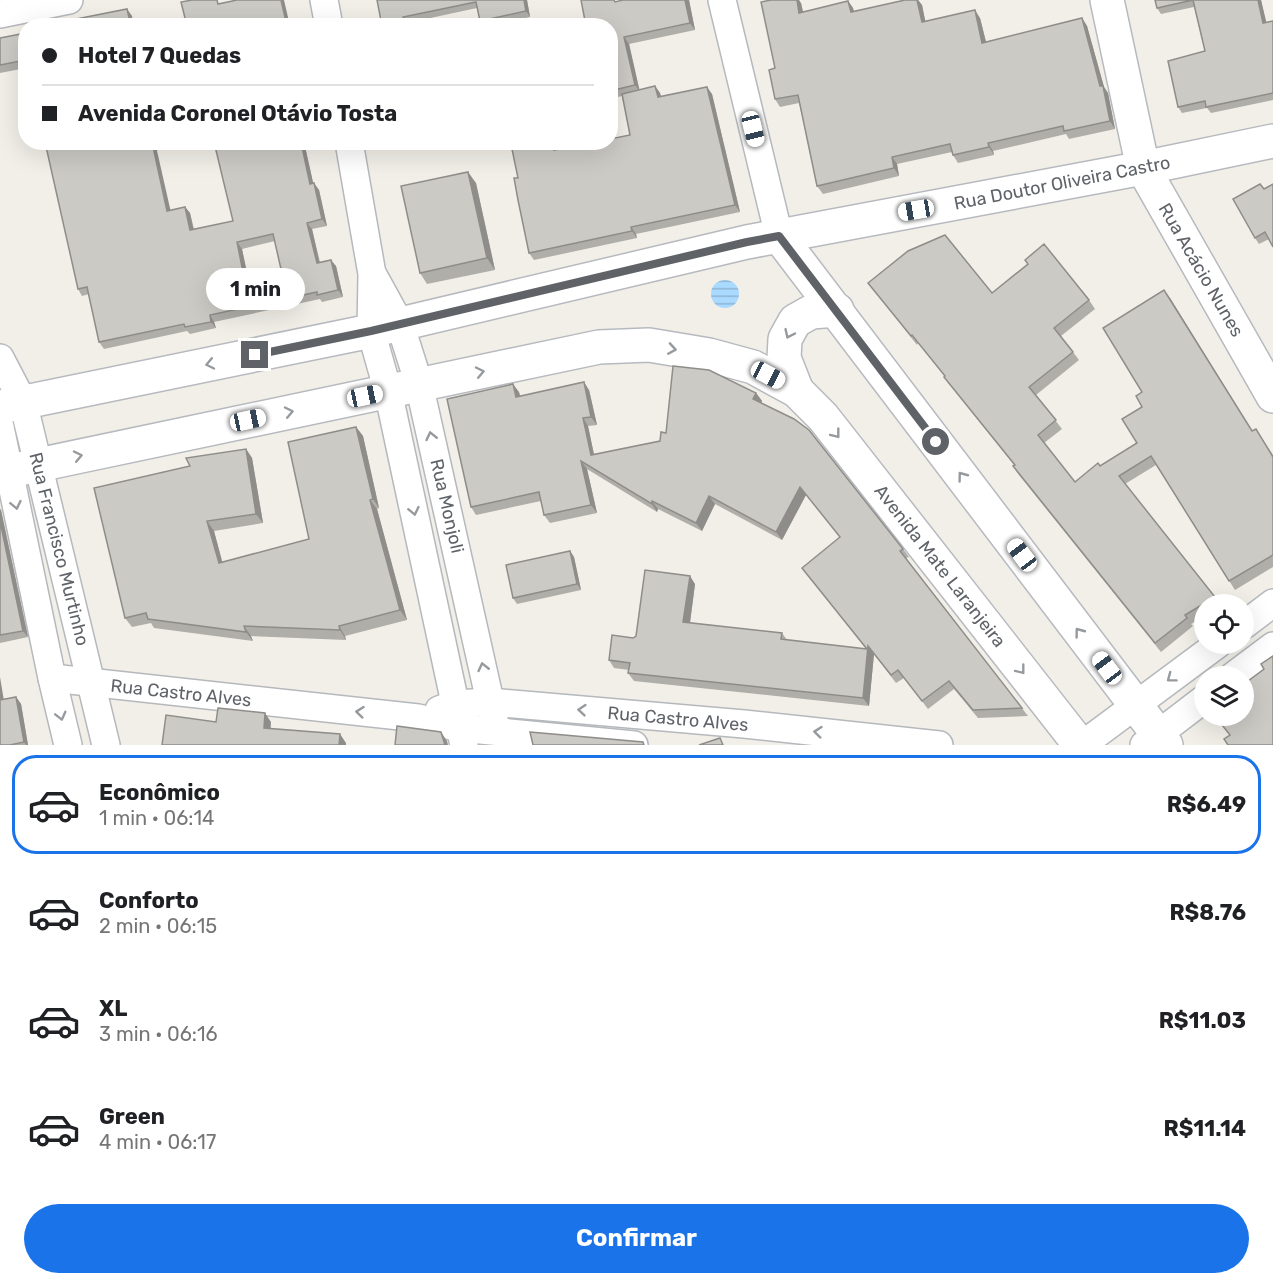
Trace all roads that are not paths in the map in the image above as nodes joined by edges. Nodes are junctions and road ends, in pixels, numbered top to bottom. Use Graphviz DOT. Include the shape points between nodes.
graph roads {
  1 [pos="69,0"];
  2 [pos="324,0"];
  3 [pos="722,0"];
  4 [pos="1107,0"];
  5 [pos="0,15"];
  6 [pos="327,18"];
  7 [pos="1273,141"];
  8 [pos="350,150"];
  9 [pos="1143,168"];
  10 [pos="779,236"];
  11 [pos="837,310"];
  12 [pos="386,327"];
  13 [pos="0,358"];
  14 [pos="404,388"];
  15 [pos="797,391"];
  16 [pos="1273,396"];
  17 [pos="12,405"];
  18 [pos="0,427"];
  19 [pos="16,469"];
  20 [pos="1273,603"];
  21 [pos="1254,617"];
  22 [pos="1273,646"];
  23 [pos="1205,654"];
  24 [pos="1246,666"];
  25 [pos="52,678"];
  26 [pos="92,683"];
  27 [pos="490,702"];
  28 [pos="1135,706"];
  29 [pos="1194,708"];
  30 [pos="626,714"];
  31 [pos="460,726"];
  32 [pos="749,735"];
  33 [pos="784,737"];
  34 [pos="498,738"];
  35 [pos="1156,742"];
  36 [pos="68,745"];
  37 [pos="106,745"];
  38 [pos="630,745"];
  39 [pos="939,745"];
  40 [pos="1081,745"];
  1 -- 5 [label="street"];
  2 -- 6 [label="street"];
  3 -- 10 [label="street"];
  4 -- 9 [label="main road, Rua Acácio Nunes"];
  7 -- 9 [label="main road, Rua Doutor Oliveira Castro"];
  8 -- 12 [label="street, Rua Monjoli" via="372,274"];
  9 -- 10 [label="main road, Rua Doutor Oliveira Castro"];
  9 -- 16 [label="main road, Rua Acácio Nunes"];
  10 -- 11 [label="main road"];
  10 -- 12 [label="main road, Rua Doutor Oliveira Castro"];
  11 -- 15 [label="main road, one-way" via="811,312 795,321 785,339 784,358"];
  28 -- 11 [label="main road, one-way"];
  12 -- 14 [label="street, Rua Monjoli"];
  12 -- 17 [label="main road, Rua Doutor Oliveira Castro, one-way"];
  13 -- 17 [label="street, Rua Francisco Murtinho"];
  14 -- 15 [label="main road, one-way" via="599,347 649,345 753,367"];
  19 -- 14 [label="main road, one-way"];
  27 -- 14 [label="street, Rua Monjoli, one-way"];
  14 -- 31 [label="street, Rua Monjoli, one-way"];
  15 -- 40 [label="main road, Avenida Mate Laranjeira, one-way" via="823,417"];
  17 -- 19 [label="street, Rua Francisco Murtinho"];
  18 -- 19 [label="street, Rua Francisco Murtinho"];
  19 -- 25 [label="street, Rua Francisco Murtinho, one-way"];
  19 -- 26 [label="street, Rua Francisco Murtinho"];
  20 -- 21 [label="street"];
  22 -- 24 [label="street"];
  23 -- 28 [label="street, one-way"];
  25 -- 26 [label="street, Rua Castro Alves"];
  25 -- 36 [label="street, Rua Francisco Murtinho, one-way"];
  31 -- 26 [label="street, Rua Castro Alves, one-way" via="418,718"];
  26 -- 37 [label="street, Rua Francisco Murtinho"];
  30 -- 27 [label="street, Rua Castro Alves, one-way"];
  27 -- 31 [label="street, Rua Castro Alves"];
  27 -- 34 [label="street, Rua Monjoli"];
  28 -- 35 [label="main road"];
  28 -- 40 [label="street"];
  29 -- 35 [label="street"];
  30 -- 32 [label="street, Rua Castro Alves"];
  30 -- 38 [label="street"];
  31 -- 34 [label="street, Rua Castro Alves"];
  32 -- 33 [label="street, Rua Castro Alves"];
  39 -- 33 [label="street, Rua Castro Alves, one-way"];
  34 -- 38 [label="street, Rua Castro Alves"];
}
